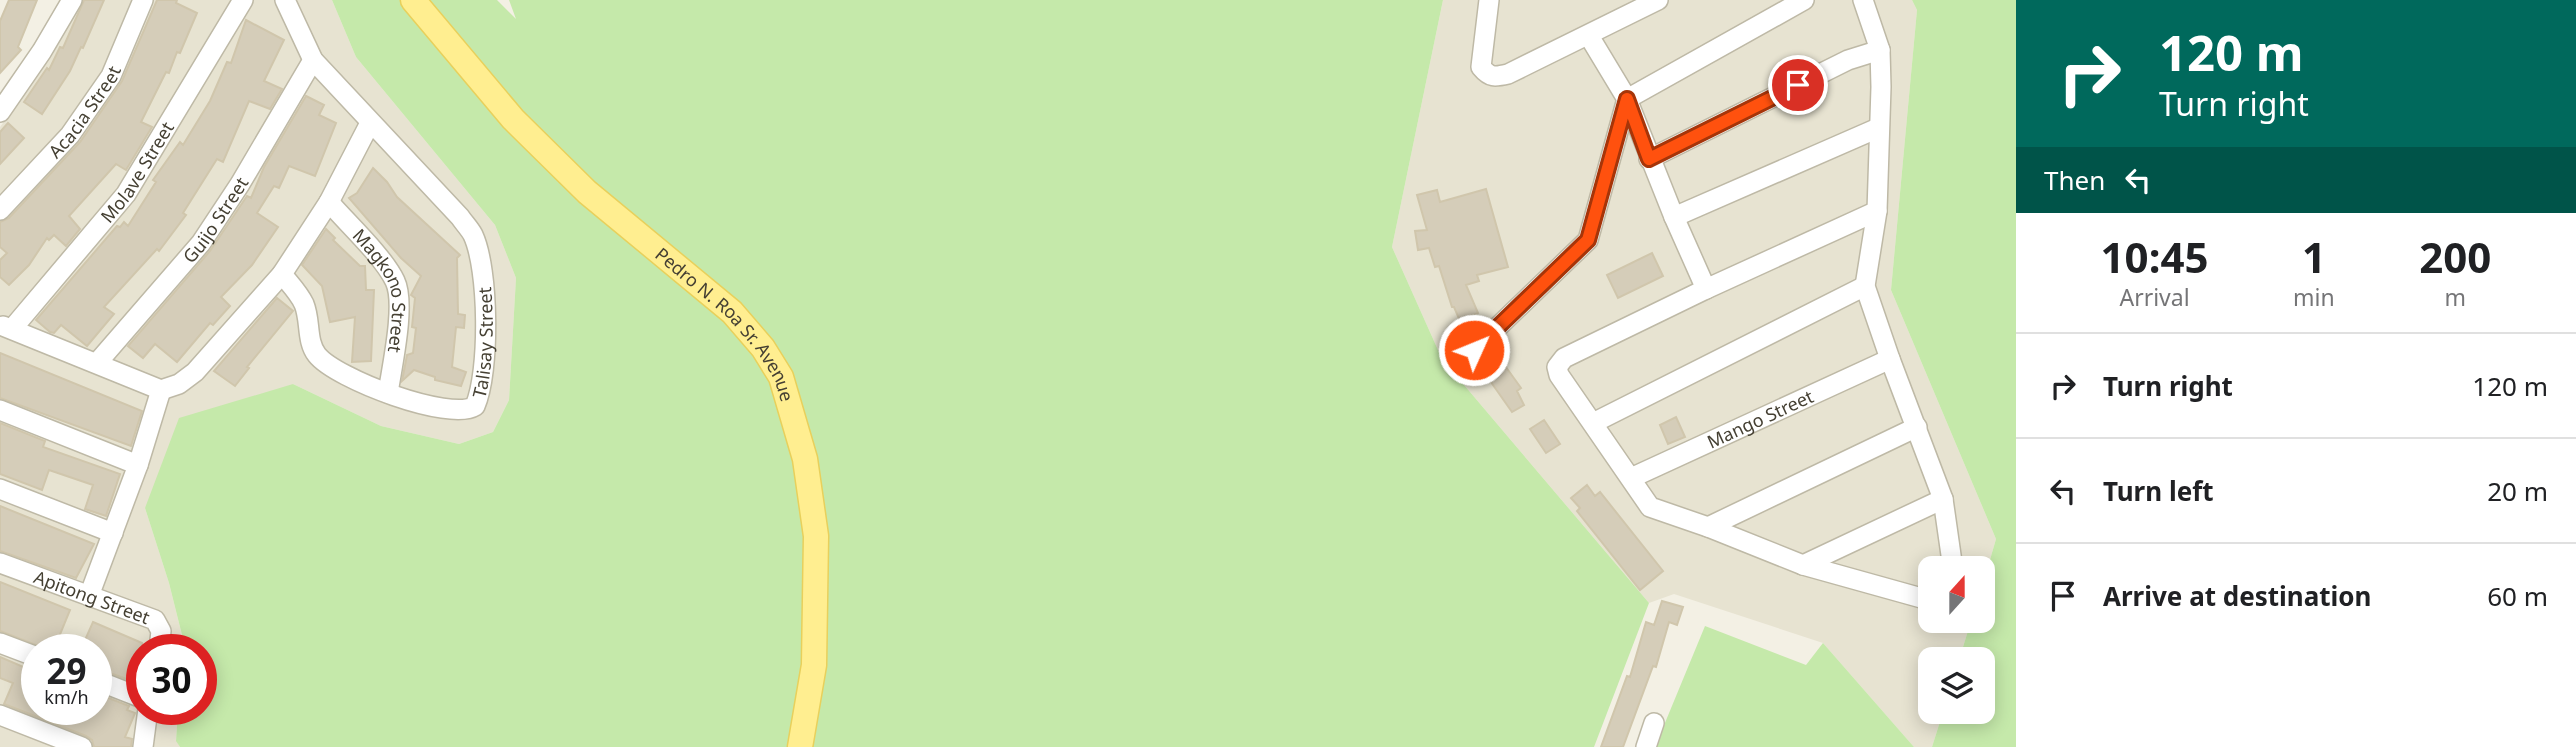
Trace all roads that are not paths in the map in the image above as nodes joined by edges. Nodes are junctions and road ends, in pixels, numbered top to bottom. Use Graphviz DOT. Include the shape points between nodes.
graph roads {
  1 [pos="72,0"];
  2 [pos="143,0"];
  3 [pos="243,0"];
  4 [pos="285,0"];
  5 [pos="413,0"];
  6 [pos="1489,0"];
  7 [pos="1658,0"];
  8 [pos="1804,0"];
  9 [pos="1863,0"];
  10 [pos="1589,36"];
  11 [pos="1880,50"];
  12 [pos="313,60"];
  13 [pos="1627,99"];
  14 [pos="3,101"];
  15 [pos="370,123"];
  16 [pos="1878,128"];
  17 [pos="1649,159"];
  18 [pos="329,202"];
  19 [pos="0,210"];
  20 [pos="1877,211"];
  21 [pos="1674,217"];
  22 [pos="282,274"];
  23 [pos="1865,286"];
  24 [pos="1706,289"];
  25 [pos="6,327"];
  26 [pos="1474,350"];
  27 [pos="1890,359"];
  28 [pos="97,363"];
  29 [pos="161,390"];
  30 [pos="388,393"];
  31 [pos="0,410"];
  32 [pos="1593,423"];
  33 [pos="1917,427"];
  34 [pos="138,465"];
  35 [pos="1631,478"];
  36 [pos="0,489"];
  37 [pos="1943,499"];
  38 [pos="1708,527"];
  39 [pos="113,533"];
  40 [pos="1951,556"];
  41 [pos="0,563"];
  42 [pos="1803,565"];
  43 [pos="89,596"];
  44 [pos="1918,597"];
  45 [pos="161,634"];
  46 [pos="0,643"];
  47 [pos="21,651"];
  48 [pos="0,715"];
  49 [pos="1654,723"];
  50 [pos="146,725"];
  51 [pos="82,747"];
  52 [pos="143,747"];
  53 [pos="800,747"];
  54 [pos="1646,747"];
  1 -- 14 [label="street" via="42,51"];
  2 -- 19 [label="street, Acacia Street" via="111,76 70,135"];
  3 -- 25 [label="street, Molave Street" via="126,194"];
  4 -- 12 [label="street, Talisay Street"];
  5 -- 53 [label="main road, Pedro N. Roa Sr. Avenue" via="513,119 587,192 732,312 781,377 805,458 816,536 814,665"];
  6 -- 10 [label="street" via="1481,66 1494,77"];
  7 -- 10 [label="street"];
  8 -- 13 [label="street"];
  9 -- 11 [label="street"];
  10 -- 13 [label="street"];
  11 -- 16 [label="street"];
  11 -- 17 [label="street" via="1848,60"];
  12 -- 15 [label="street, Talisay Street"];
  12 -- 28 [label="street, Guijo Street" via="201,243"];
  13 -- 17 [label="street"];
  13 -- 26 [label="street" via="1588,240"];
  15 -- 18 [label="street"];
  15 -- 30 [label="street, Talisay Street" via="473,236 486,313 483,371 475,406 468,411 452,410"];
  16 -- 20 [label="street"];
  16 -- 21 [label="street"];
  17 -- 21 [label="street"];
  18 -- 22 [label="street"];
  18 -- 30 [label="street, Magkono Street" via="396,282 399,313"];
  20 -- 23 [label="street"];
  20 -- 24 [label="street"];
  21 -- 24 [label="street"];
  22 -- 29 [label="street" via="195,372"];
  22 -- 30 [label="street, Talisay Street" via="303,302 316,354 350,379"];
  23 -- 27 [label="street"];
  23 -- 32 [label="street"];
  24 -- 32 [label="street" via="1564,358 1559,375"];
  25 -- 28 [label="street"];
  27 -- 33 [label="street"];
  27 -- 35 [label="street, Mango Street"];
  28 -- 29 [label="street"];
  29 -- 34 [label="street"];
  31 -- 34 [label="street"];
  32 -- 35 [label="street"];
  33 -- 37 [label="street"];
  33 -- 38 [label="street"];
  34 -- 39 [label="street"];
  35 -- 38 [label="street" via="1650,507"];
  36 -- 39 [label="street"];
  37 -- 40 [label="street"];
  37 -- 42 [label="street"];
  38 -- 42 [label="street"];
  39 -- 43 [label="street"];
  41 -- 43 [label="street, Apitong Street"];
  42 -- 44 [label="street"];
  43 -- 45 [label="street, Apitong Street" via="155,620"];
  46 -- 47 [label="street"];
  48 -- 51 [label="street"];
  49 -- 54 [label="street"];
  50 -- 52 [label="street"];
}
